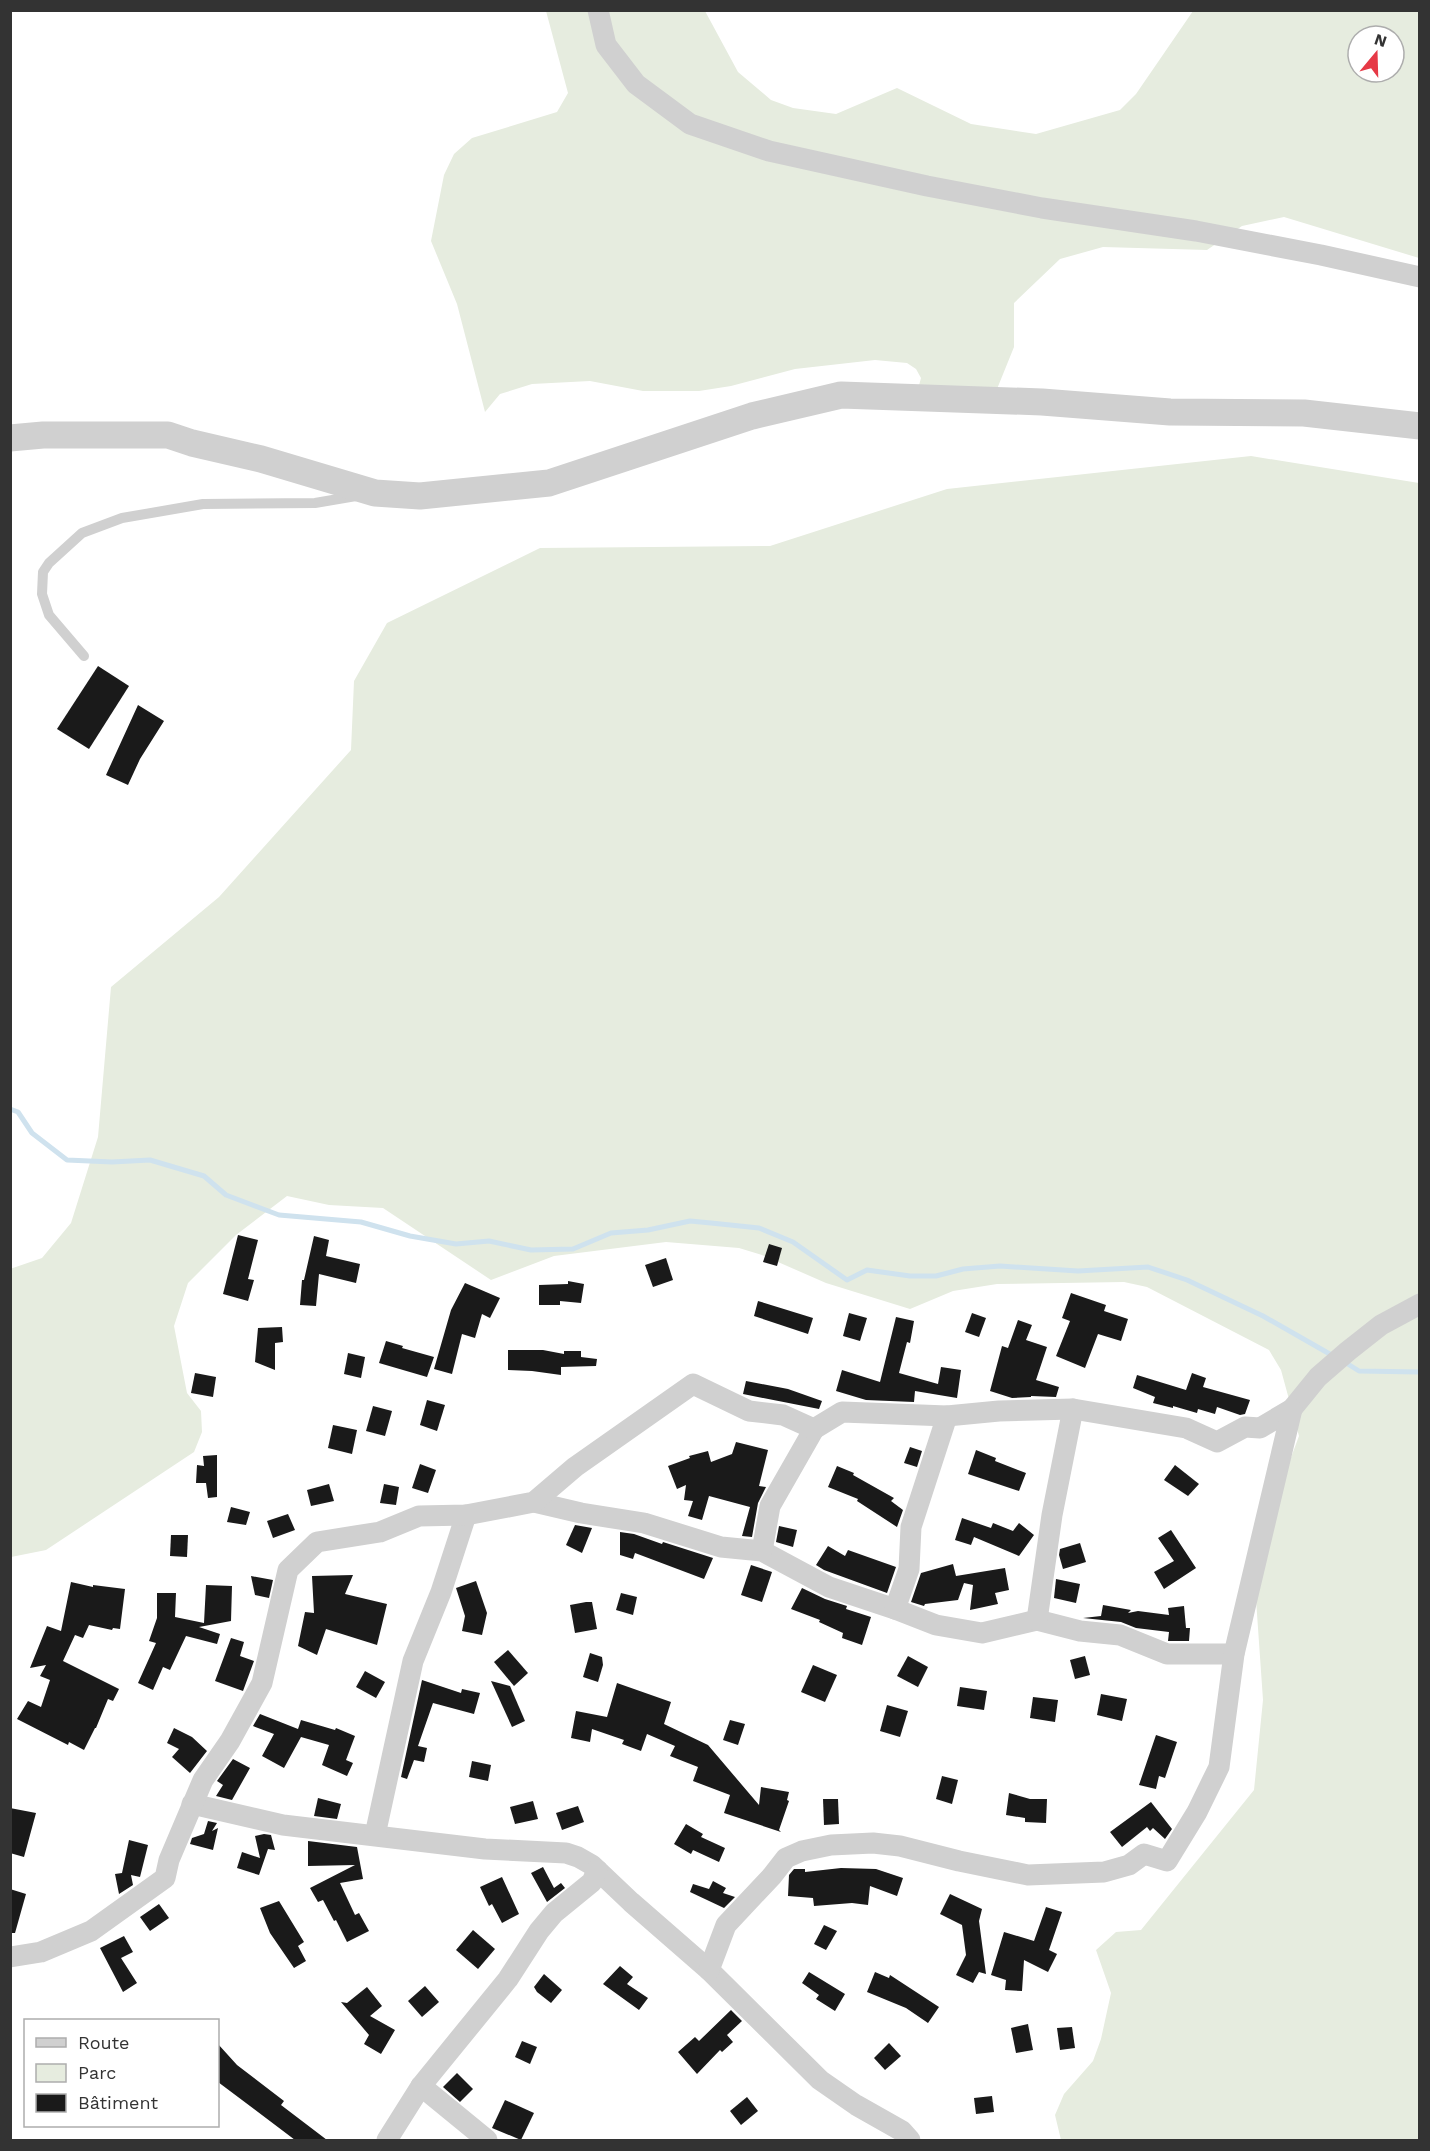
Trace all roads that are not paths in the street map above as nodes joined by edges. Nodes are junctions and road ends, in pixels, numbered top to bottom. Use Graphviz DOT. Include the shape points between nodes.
graph roads {
  1 [pos="598,10"];
  2 [pos="1419,278"];
  3 [pos="1419,426"];
  4 [pos="10,438"];
  5 [pos="375,493"];
  6 [pos="84,656"];
  7 [pos="1419,1304"];
  8 [pos="1073,1408"];
  9 [pos="1292,1409"];
  10 [pos="947,1416"];
  11 [pos="814,1429"];
  12 [pos="534,1502"];
  13 [pos="466,1515"];
  14 [pos="762,1551"];
  15 [pos="896,1609"];
  16 [pos="1037,1620"];
  17 [pos="1234,1654"];
  18 [pos="192,1804"];
  19 [pos="375,1835"];
  20 [pos="597,1870"];
  21 [pos="10,1957"];
  22 [pos="709,1970"];
  23 [pos="421,2086"];
  24 [pos="387,2140"];
  25 [pos="487,2140"];
  26 [pos="910,2140"];
  1 -- 2 [label="street" via="606,45 636,84 690,124 769,151 939,188 1321,255"];
  3 -- 5 [label="street" via="1304,413 1170,412 1042,402 841,395 752,416 549,483 420,496"];
  4 -- 5 [label="street" via="168,435"];
  5 -- 6 [label="lane" via="315,502 203,504 122,518 82,533 49,563 43,573 42,594 49,615"];
  7 -- 9 [label="street" via="1381,1325 1348,1351 1318,1377"];
  8 -- 9 [label="street" via="1186,1428 1217,1442 1245,1427 1260,1428"];
  8 -- 10 [label="street"];
  8 -- 16 [label="street"];
  9 -- 17 [label="street"];
  10 -- 11 [label="street" via="842,1412"];
  10 -- 15 [label="street" via="911,1527 909,1569"];
  11 -- 12 [label="street" via="783,1415 749,1411 693,1384 575,1467"];
  11 -- 14 [label="street" via="770,1506"];
  12 -- 13 [label="street"];
  12 -- 14 [label="street" via="644,1523 721,1548"];
  13 -- 18 [label="street" via="419,1516 380,1532 317,1542 288,1570 262,1683"];
  13 -- 19 [label="street" via="413,1661"];
  14 -- 15 [label="street" via="829,1587"];
  15 -- 16 [label="street" via="936,1625 982,1633"];
  16 -- 17 [label="street" via="1080,1631 1120,1635 1167,1654"];
  17 -- 22 [label="street" via="1219,1767 1167,1861 1144,1854 1104,1872 1028,1875 873,1843 802,1851 786,1858 726,1925"];
  18 -- 19 [label="street" via="283,1825"];
  18 -- 21 [label="street" via="165,1878 91,1931 41,1952"];
  19 -- 20 [label="street" via="485,1849 567,1853"];
  20 -- 22 [label="street"];
  20 -- 23 [label="street" via="592,1882 554,1913 539,1931 508,1979"];
  22 -- 26 [label="street" via="820,2080 902,2131"];
  23 -- 24 [label="street"];
  23 -- 25 [label="street"];
}
